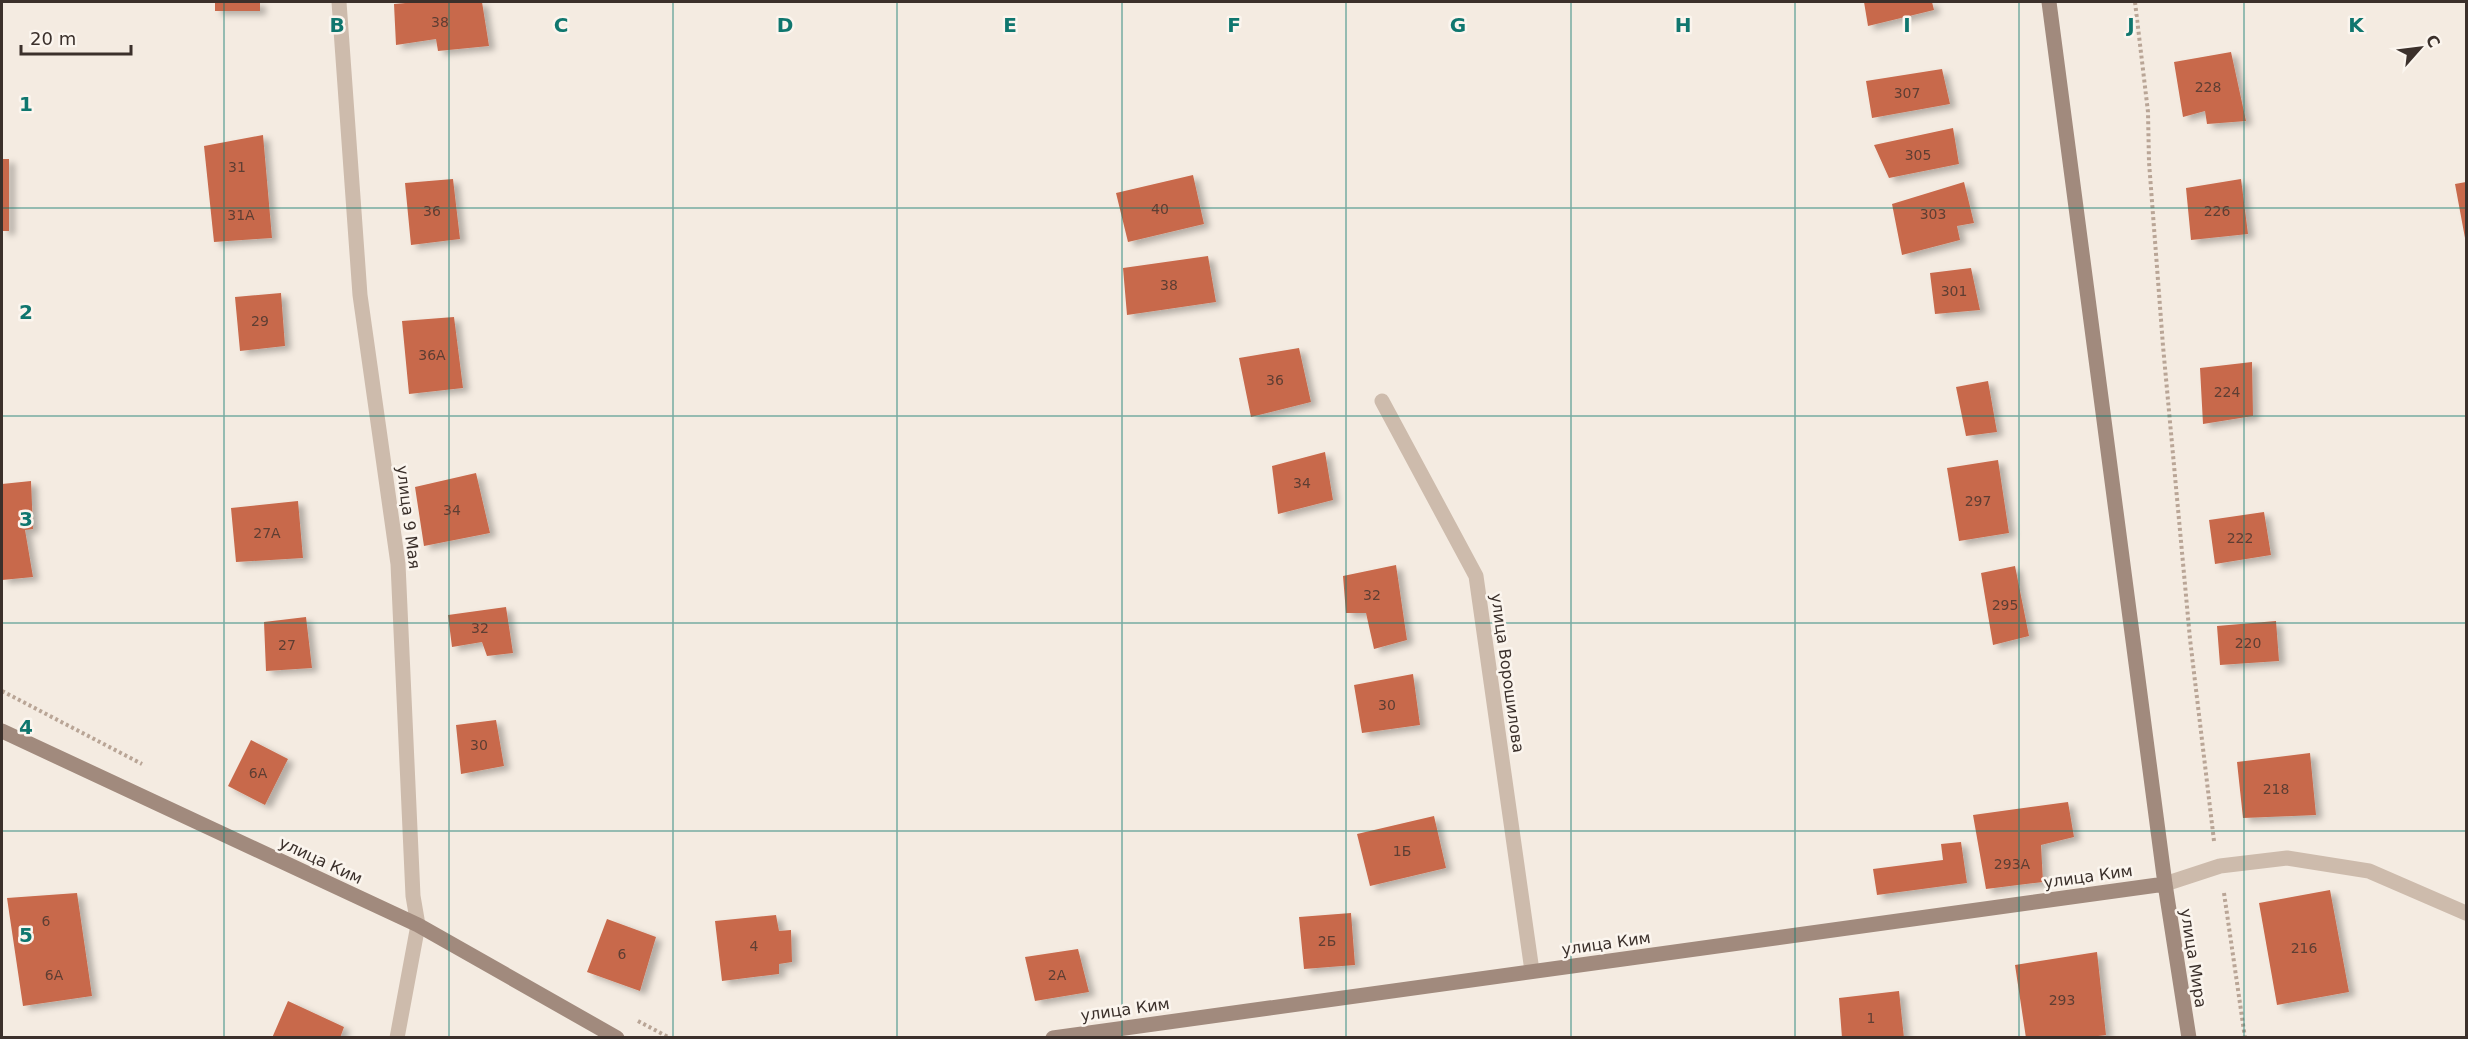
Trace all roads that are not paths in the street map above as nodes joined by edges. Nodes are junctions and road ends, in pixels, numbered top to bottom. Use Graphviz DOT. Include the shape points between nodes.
graph roads {
  1 [pos="339,2"];
  2 [pos="2049,2"];
  3 [pos="1382,401"];
  4 [pos="2,731"];
  5 [pos="2165,884"];
  6 [pos="2466,914"];
  7 [pos="418,925"];
  8 [pos="1532,971"];
  9 [pos="397,1038"];
  10 [pos="617,1038"];
  11 [pos="1053,1038"];
  12 [pos="2189,1038"];
  1 -- 7 [label="street, улица 9 Мая" via="360,295 398,564 413,896"];
  2 -- 5 [label="street, улица Мира"];
  3 -- 8 [label="street, улица Ворошилова" via="1476,576"];
  4 -- 7 [label="street, улица Ким"];
  5 -- 6 [label="street" via="2220,866 2288,858 2369,871"];
  5 -- 8 [label="street, улица Ким"];
  5 -- 12 [label="street, улица Мира"];
  7 -- 9 [label="street, улица 9 Мая"];
  7 -- 10 [label="street, улица Ким"];
  8 -- 11 [label="street, улица Ким"];
}
